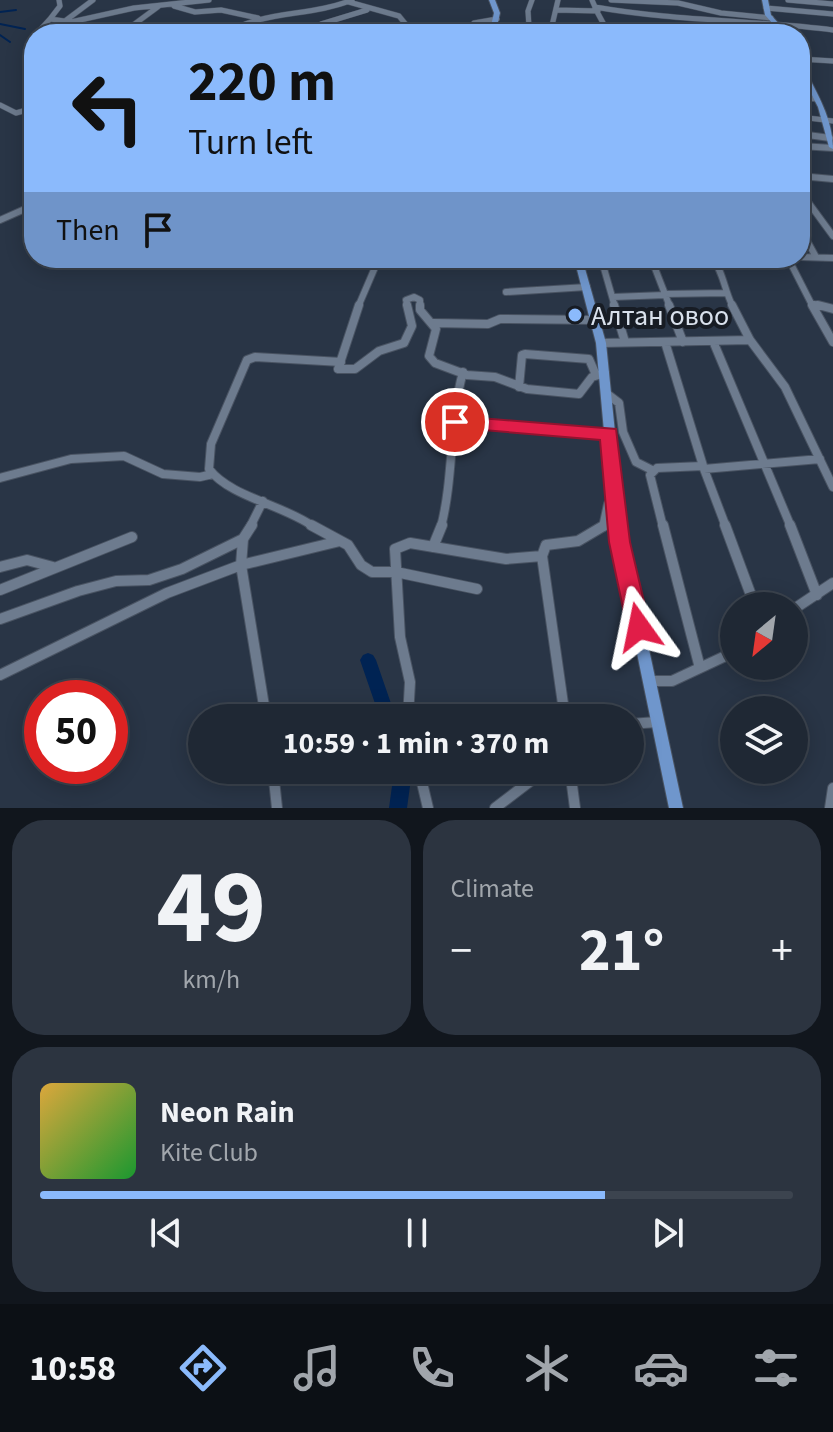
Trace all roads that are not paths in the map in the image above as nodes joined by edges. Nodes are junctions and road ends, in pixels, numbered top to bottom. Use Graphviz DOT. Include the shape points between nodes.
graph roads {
  1 [pos="59,0"];
  2 [pos="93,0"];
  3 [pos="209,0"];
  4 [pos="492,0"];
  5 [pos="532,0"];
  6 [pos="558,0"];
  7 [pos="592,0"];
  8 [pos="611,0"];
  9 [pos="788,0"];
  10 [pos="350,1"];
  11 [pos="765,4"];
  12 [pos="833,4"];
  13 [pos="161,5"];
  14 [pos="596,9"];
  15 [pos="152,10"];
  16 [pos="367,10"];
  17 [pos="556,10"];
  18 [pos="833,14"];
  19 [pos="771,18"];
  20 [pos="50,19"];
  21 [pos="262,19"];
  22 [pos="497,19"];
  23 [pos="65,22"];
  24 [pos="729,22"];
  25 [pos="777,23"];
  26 [pos="45,24"];
  27 [pos="134,24"];
  28 [pos="249,24"];
  29 [pos="321,24"];
  30 [pos="406,24"];
  31 [pos="473,24"];
  32 [pos="495,24"];
  33 [pos="529,24"];
  34 [pos="552,24"];
  35 [pos="604,24"];
  36 [pos="785,24"];
  37 [pos="810,27"];
  38 [pos="833,30"];
  39 [pos="810,60"];
  40 [pos="833,61"];
  41 [pos="810,92"];
  42 [pos="810,99"];
  43 [pos="817,99"];
  44 [pos="0,105"];
  45 [pos="24,111"];
  46 [pos="829,121"];
  47 [pos="810,135"];
  48 [pos="830,138"];
  49 [pos="810,147"];
  50 [pos="833,148"];
  51 [pos="810,177"];
  52 [pos="833,179"];
  53 [pos="810,207"];
  54 [pos="24,209"];
  55 [pos="0,220"];
  56 [pos="833,236"];
  57 [pos="810,246"];
  58 [pos="810,257"];
  59 [pos="816,257"];
  60 [pos="833,258"];
  61 [pos="375,268"];
  62 [pos="581,268"];
  63 [pos="604,268"];
  64 [pos="655,268"];
  65 [pos="720,268"];
  66 [pos="794,268"];
  67 [pos="587,287"];
  68 [pos="506,292"];
  69 [pos="726,293"];
  70 [pos="664,294"];
  71 [pos="613,297"];
  72 [pos="814,304"];
  73 [pos="833,309"];
  74 [pos="595,320"];
  75 [pos="433,323"];
  76 [pos="750,340"];
  77 [pos="713,341"];
  78 [pos="625,342"];
  79 [pos="665,342"];
  80 [pos="683,342"];
  81 [pos="833,342"];
  82 [pos="601,343"];
  83 [pos="341,362"];
  84 [pos="463,372"];
  85 [pos="600,374"];
  86 [pos="519,387"];
  87 [pos="606,393"];
  88 [pos="455,422"];
  89 [pos="609,434"];
  90 [pos="820,459"];
  91 [pos="766,463"];
  92 [pos="704,468"];
  93 [pos="652,470"];
  94 [pos="213,474"];
  95 [pos="830,474"];
  96 [pos="0,478"];
  97 [pos="833,487"];
  98 [pos="615,499"];
  99 [pos="263,501"];
  100 [pos="132,537"];
  101 [pos="243,539"];
  102 [pos="340,541"];
  103 [pos="433,547"];
  104 [pos="542,556"];
  105 [pos="241,565"];
  106 [pos="0,567"];
  107 [pos="54,567"];
  108 [pos="396,572"];
  109 [pos="833,583"];
  110 [pos="477,589"];
  111 [pos="0,590"];
  112 [pos="750,592"];
  113 [pos="817,595"];
  114 [pos="808,600"];
  115 [pos="0,619"];
  116 [pos="720,663"];
  117 [pos="700,668"];
  118 [pos="0,675"];
  119 [pos="650,681"];
  120 [pos="264,704"];
  121 [pos="409,704"];
  122 [pos="563,704"];
  123 [pos="657,722"];
  124 [pos="644,723"];
  125 [pos="274,784"];
  126 [pos="422,784"];
  127 [pos="525,784"];
  128 [pos="572,784"];
  129 [pos="833,788"];
  130 [pos="277,808"];
  131 [pos="428,808"];
  132 [pos="495,808"];
  133 [pos="575,808"];
  134 [pos="676,808"];
  135 [pos="830,808"];
  1 -- 20 [label="street"];
  2 -- 23 [label="street"];
  3 -- 13 [label="street"];
  4 -- 22 [label="main road"];
  5 -- 33 [label="street"];
  6 -- 17 [label="street"];
  7 -- 14 [label="street"];
  8 -- 19 [label="street" via="678,3"];
  9 -- 12 [label="street"];
  10 -- 16 [label="street"];
  10 -- 21 [label="street"];
  11 -- 18 [label="street"];
  11 -- 19 [label="main road"];
  13 -- 15 [label="street"];
  13 -- 23 [label="street"];
  14 -- 17 [label="street"];
  14 -- 24 [label="street"];
  14 -- 35 [label="street"];
  15 -- 21 [label="street" via="174,6"];
  15 -- 27 [label="street"];
  16 -- 29 [label="street"];
  16 -- 30 [label="street" via="399,16"];
  17 -- 34 [label="street"];
  19 -- 25 [label="main road"];
  20 -- 23 [label="street"];
  20 -- 26 [label="street"];
  21 -- 28 [label="street"];
  22 -- 31 [label="street"];
  22 -- 32 [label="main road"];
  24 -- 25 [label="street"];
  25 -- 36 [label="street"];
  37 -- 38 [label="street"];
  39 -- 40 [label="street"];
  41 -- 43 [label="main road"];
  42 -- 43 [label="street"];
  43 -- 46 [label="main road"];
  44 -- 45 [label="street" via="16,113"];
  46 -- 48 [label="main road"];
  47 -- 48 [label="street"];
  48 -- 50 [label="main road"];
  49 -- 50 [label="street"];
  51 -- 52 [label="street"];
  53 -- 56 [label="street"];
  54 -- 55 [label="street"];
  57 -- 59 [label="street"];
  58 -- 59 [label="street"];
  59 -- 60 [label="street"];
  61 -- 83 [label="street"];
  62 -- 67 [label="main road"];
  63 -- 71 [label="street"];
  64 -- 70 [label="street"];
  65 -- 69 [label="street"];
  66 -- 72 [label="street"];
  67 -- 68 [label="street"];
  67 -- 74 [label="main road"];
  69 -- 70 [label="street"];
  69 -- 76 [label="street"];
  70 -- 71 [label="street"];
  70 -- 80 [label="street"];
  71 -- 78 [label="street"];
  72 -- 73 [label="street"];
  72 -- 81 [label="street"];
  74 -- 75 [label="street"];
  74 -- 82 [label="main road"];
  75 -- 83 [label="street" via="420,310 420,300 410,297 406,303 412,332 404,343 379,351 355,369 338,369"];
  75 -- 84 [label="street" via="430,359"];
  76 -- 77 [label="street"];
  76 -- 90 [label="street" via="766,359"];
  77 -- 80 [label="street"];
  77 -- 91 [label="street"];
  78 -- 79 [label="street"];
  78 -- 82 [label="street"];
  79 -- 80 [label="street"];
  79 -- 92 [label="street"];
  82 -- 85 [label="main road"];
  83 -- 94 [label="street" via="247,360 211,444"];
  84 -- 86 [label="street"];
  84 -- 88 [label="street"];
  85 -- 86 [label="street" via="579,394"];
  85 -- 86 [label="street" via="589,359 525,354"];
  85 -- 87 [label="main road"];
  87 -- 89 [label="main road"];
  87 -- 93 [label="street" via="620,404 623,431 636,462"];
  88 -- 89 [label="street"];
  88 -- 103 [label="street" via="445,518"];
  89 -- 98 [label="main road"];
  90 -- 91 [label="street"];
  90 -- 95 [label="street"];
  91 -- 92 [label="street"];
  91 -- 113 [label="street"];
  92 -- 93 [label="street"];
  92 -- 112 [label="street"];
  93 -- 117 [label="street"];
  94 -- 96 [label="street" via="163,474 124,456 71,459"];
  94 -- 99 [label="street"];
  95 -- 97 [label="street"];
  98 -- 104 [label="street" via="608,504 605,526 578,541 546,545"];
  98 -- 119 [label="main road"];
  99 -- 101 [label="street"];
  99 -- 102 [label="street"];
  100 -- 107 [label="street"];
  101 -- 105 [label="street"];
  101 -- 115 [label="street" via="171,573 78,591"];
  102 -- 105 [label="street"];
  102 -- 108 [label="street" via="372,572"];
  103 -- 104 [label="street" via="506,559"];
  103 -- 108 [label="street" via="400,544 395,549"];
  104 -- 122 [label="street"];
  105 -- 118 [label="street" via="167,593"];
  105 -- 120 [label="street"];
  106 -- 107 [label="street" via="27,560"];
  107 -- 111 [label="street"];
  108 -- 110 [label="street"];
  108 -- 121 [label="street"];
  109 -- 113 [label="street"];
  113 -- 114 [label="street"];
  116 -- 117 [label="street"];
  117 -- 119 [label="street" via="674,683"];
  119 -- 123 [label="main road"];
  123 -- 124 [label="street"];
  123 -- 134 [label="main road"];
  125 -- 130 [label="street"];
  126 -- 131 [label="street"];
  127 -- 132 [label="street"];
  128 -- 133 [label="street"];
  129 -- 135 [label="street"];
}
